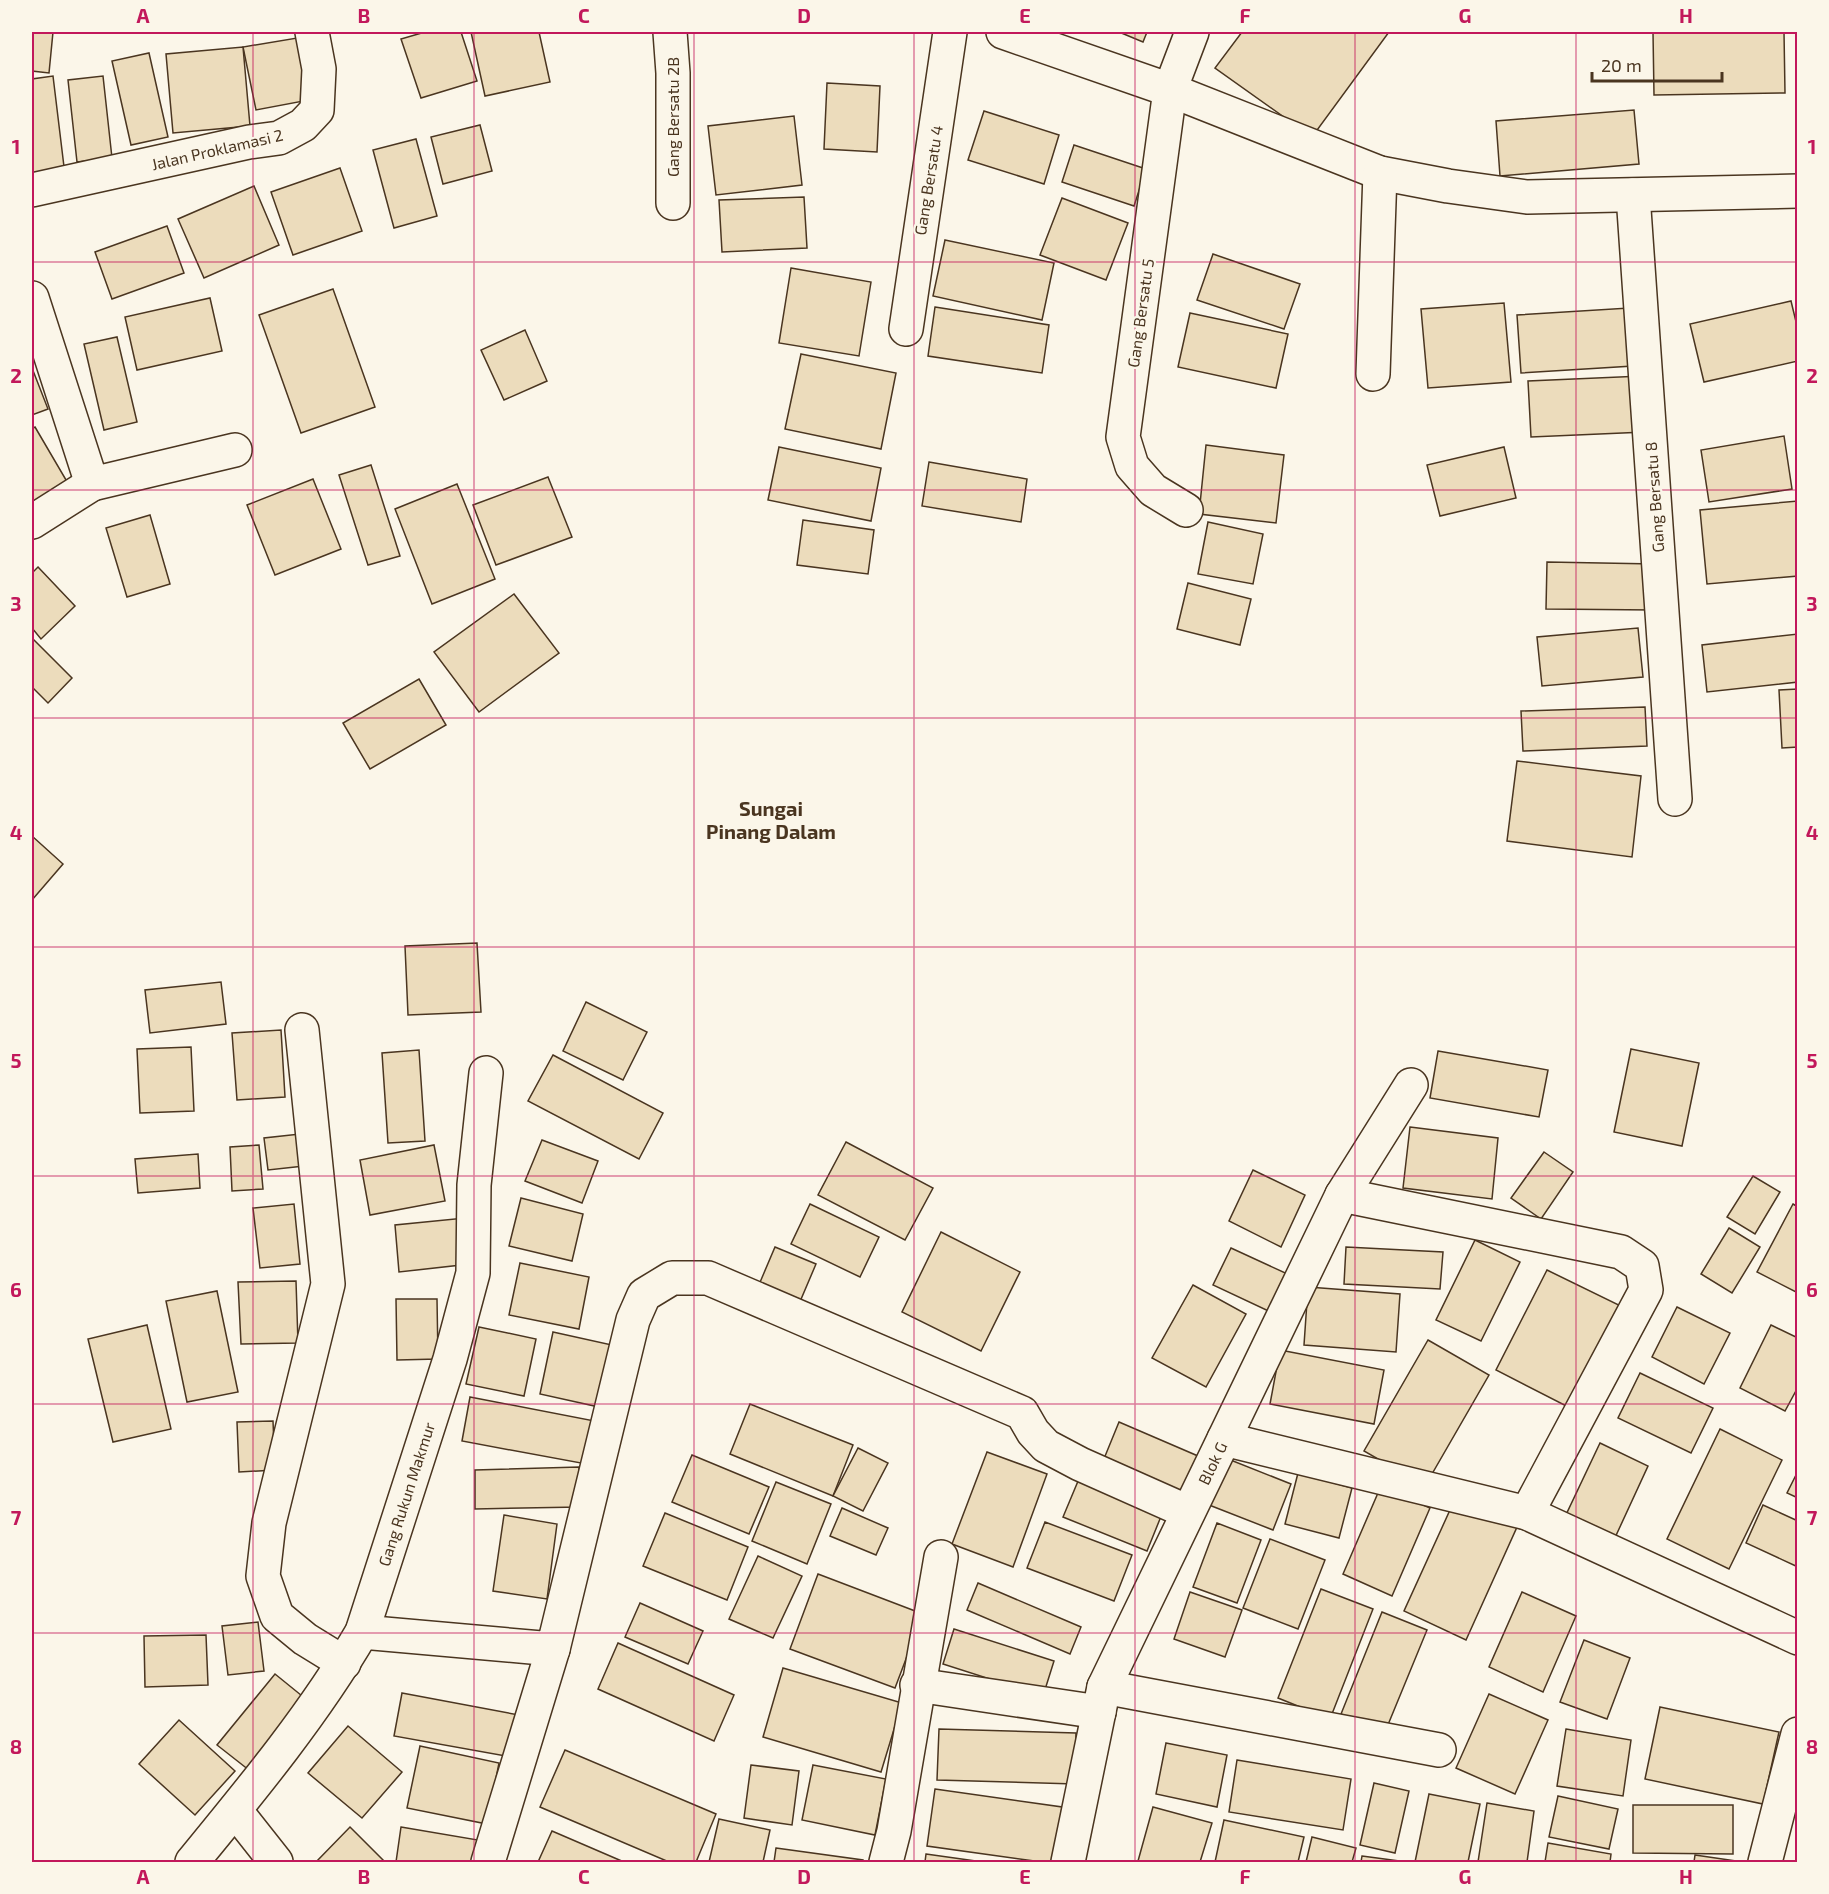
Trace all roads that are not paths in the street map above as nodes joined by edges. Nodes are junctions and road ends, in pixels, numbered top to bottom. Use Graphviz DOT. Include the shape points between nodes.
graph roads {
  1 [pos="312,32"];
  2 [pos="670,32"];
  3 [pos="950,32"];
  4 [pos="1003,32"];
  5 [pos="1192,32"];
  6 [pos="1170,90"];
  7 [pos="1380,173"];
  8 [pos="32,190"];
  9 [pos="1797,191"];
  10 [pos="1633,195"];
  11 [pos="673,203"];
  12 [pos="32,298"];
  13 [pos="906,329"];
  14 [pos="1373,374"];
  15 [pos="235,450"];
  16 [pos="92,484"];
  17 [pos="1186,510"];
  18 [pos="32,522"];
  19 [pos="1675,799"];
  20 [pos="302,1030"];
  21 [pos="486,1073"];
  22 [pos="1411,1085"];
  23 [pos="1342,1195"];
  24 [pos="1224,1439"];
  25 [pos="1188,1512"];
  26 [pos="1527,1513"];
  27 [pos="941,1557"];
  28 [pos="362,1632"];
  29 [pos="1797,1638"];
  30 [pos="553,1649"];
  31 [pos="344,1663"];
  32 [pos="917,1685"];
  33 [pos="1101,1699"];
  34 [pos="1797,1734"];
  35 [pos="1440,1750"];
  36 [pos="235,1810"];
  37 [pos="192,1863"];
  38 [pos="276,1863"];
  39 [pos="488,1863"];
  40 [pos="886,1863"];
  41 [pos="1068,1863"];
  42 [pos="1765,1863"];
  1 -- 8 [label="street, Jalan Proklamasi 2" via="319,92 317,110 303,125 279,138"];
  2 -- 11 [label="street, Gang Bersatu 2B"];
  3 -- 13 [label="street, Gang Bersatu 4"];
  4 -- 6 [label="street"];
  5 -- 6 [label="street, Gang Bersatu 5"];
  6 -- 7 [label="street"];
  6 -- 17 [label="street, Gang Bersatu 5" via="1123,437 1132,466 1153,490"];
  7 -- 10 [label="street" via="1527,197"];
  7 -- 14 [label="street"];
  9 -- 10 [label="street"];
  10 -- 19 [label="street, Gang Bersatu 8"];
  12 -- 16 [label="street"];
  15 -- 16 [label="street"];
  16 -- 18 [label="street"];
  20 -- 31 [label="street" via="328,1284 269,1523 263,1576 277,1616"];
  21 -- 28 [label="street, Gang Rukun Makmur" via="474,1185 473,1274 450,1359"];
  22 -- 23 [label="street, Blok G"];
  23 -- 24 [label="street, Blok G"];
  23 -- 26 [label="street" via="1621,1252 1642,1266 1646,1290"];
  24 -- 25 [label="street, Blok G"];
  24 -- 26 [label="street"];
  25 -- 30 [label="street" via="1046,1446 1022,1413 708,1278 672,1278 644,1295 633,1320"];
  25 -- 33 [label="street, Blok G"];
  26 -- 29 [label="street"];
  27 -- 32 [label="street"];
  28 -- 30 [label="street"];
  28 -- 31 [label="street, Gang Rukun Makmur"];
  30 -- 39 [label="street"];
  31 -- 36 [label="street, Gang Rukun Makmur"];
  32 -- 33 [label="street"];
  32 -- 40 [label="street"];
  33 -- 35 [label="street"];
  33 -- 41 [label="street, Blok G"];
  34 -- 42 [label="street"];
  36 -- 37 [label="street, Gang Rukun Makmur"];
  36 -- 38 [label="street"];
}
